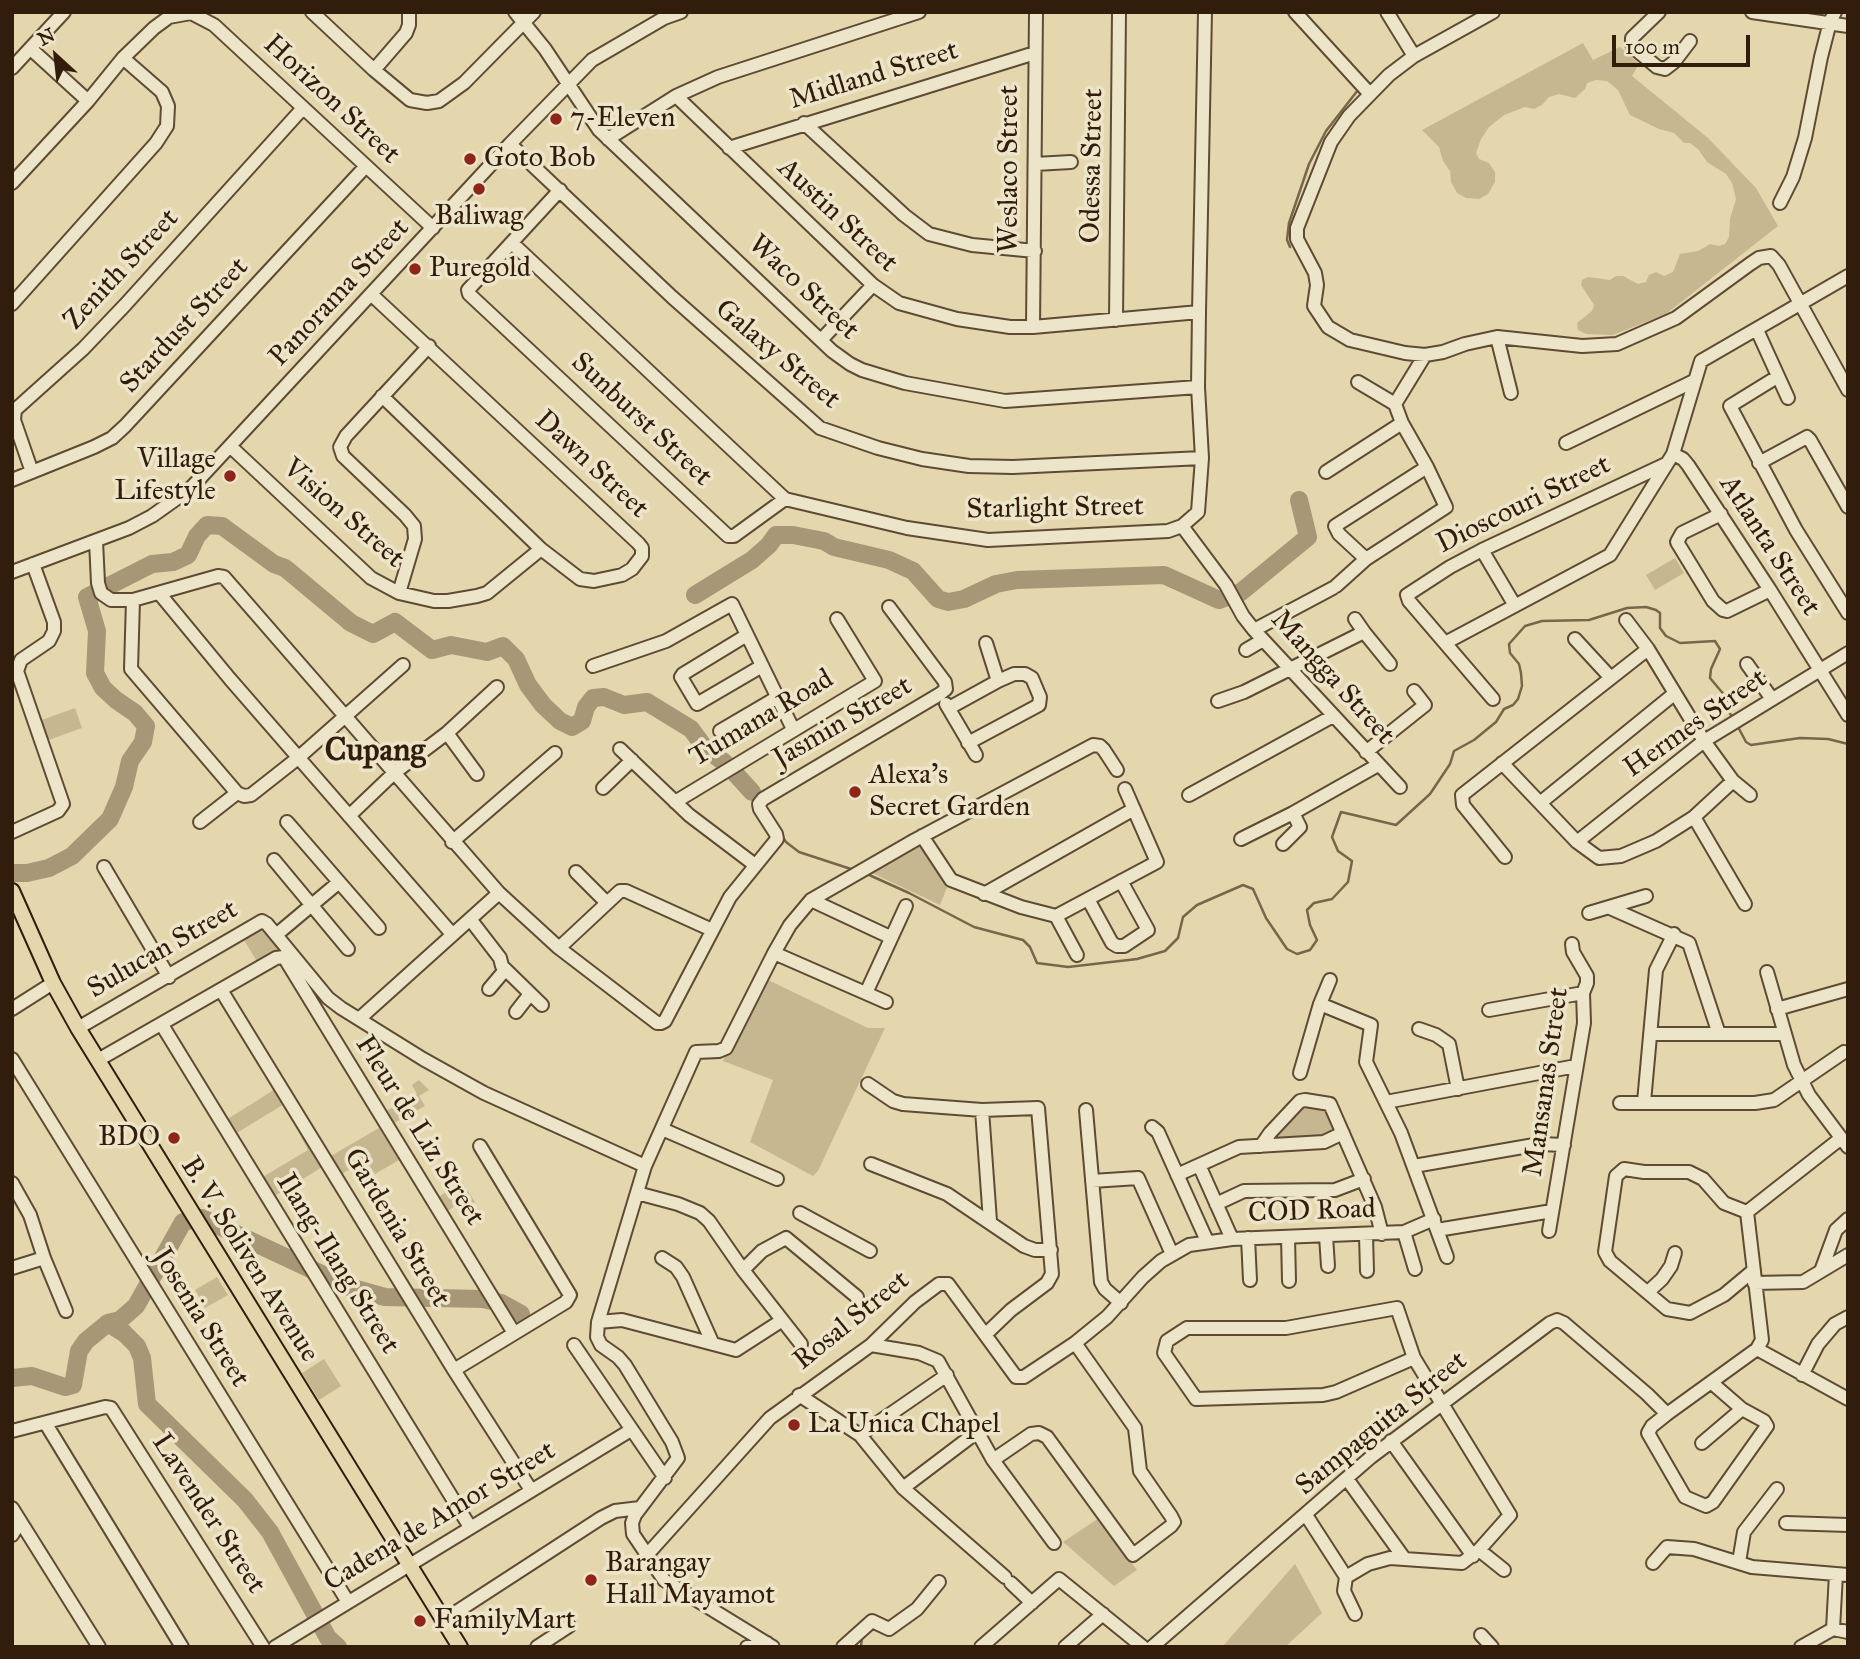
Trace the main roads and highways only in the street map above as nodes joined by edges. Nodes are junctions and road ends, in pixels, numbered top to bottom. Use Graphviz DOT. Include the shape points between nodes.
graph roads {
  1 [pos="12,891"];
  2 [pos="460,1647"];
  1 -- 2 [label="main road, B. V. Soliven Avenue" via="78,1028"];
}
